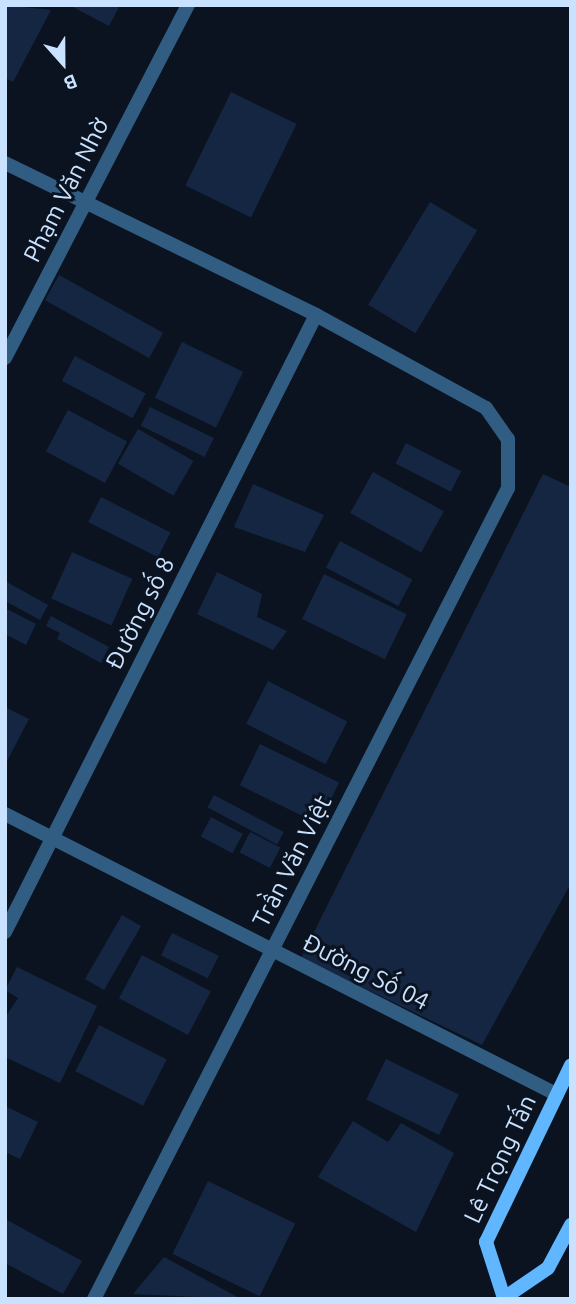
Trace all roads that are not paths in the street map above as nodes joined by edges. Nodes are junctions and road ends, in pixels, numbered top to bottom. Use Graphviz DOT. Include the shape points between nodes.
graph roads {
  1 [pos="188,5"];
  2 [pos="5,163"];
  3 [pos="85,202"];
  4 [pos="316,315"];
  5 [pos="5,358"];
  6 [pos="5,814"];
  7 [pos="52,839"];
  8 [pos="5,932"];
  9 [pos="272,950"];
  10 [pos="571,1065"];
  11 [pos="556,1094"];
  12 [pos="571,1225"];
  13 [pos="504,1298"];
  14 [pos="94,1299"];
  1 -- 3 [label="street, Phạm Văn Nhờ"];
  2 -- 3 [label="street"];
  3 -- 4 [label="street"];
  3 -- 5 [label="street, Phạm Văn Nhờ"];
  4 -- 7 [label="street, Đường số 8"];
  4 -- 9 [label="street, Trần Văn Việt" via="486,408 508,439 508,488"];
  6 -- 7 [label="street, Đường Số 04"];
  7 -- 8 [label="street, Đường số 8"];
  7 -- 9 [label="street, Đường Số 04"];
  9 -- 11 [label="street, Đường Số 04"];
  9 -- 14 [label="street, Trần Văn Việt"];
  10 -- 11 [label="street, Lê Trọng Tấn"];
  11 -- 13 [label="street, Lê Trọng Tấn" via="486,1242"];
  12 -- 13 [label="street, Lê Trọng Tấn" via="548,1268"];
}
